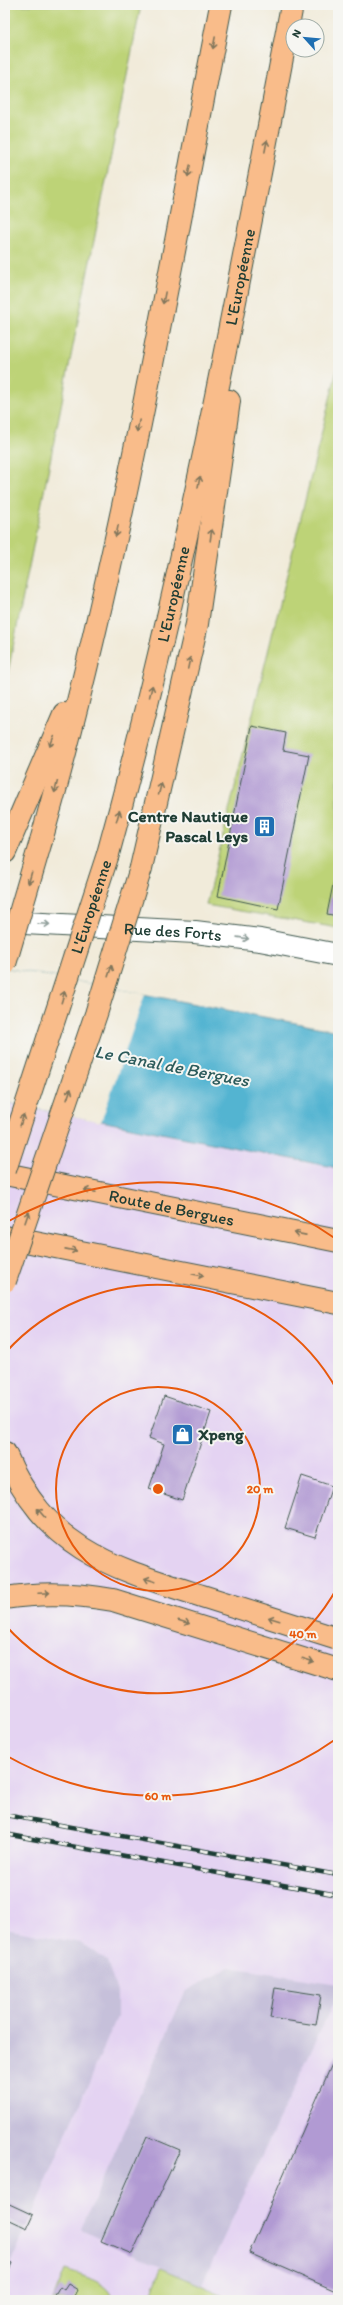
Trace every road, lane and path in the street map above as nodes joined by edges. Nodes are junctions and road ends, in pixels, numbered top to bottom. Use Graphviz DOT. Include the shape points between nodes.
graph roads {
  1 [pos="221,5"];
  2 [pos="292,5"];
  3 [pos="258,184"];
  4 [pos="89,654"];
  5 [pos="9,842"];
  6 [pos="5,922"];
  7 [pos="338,955"];
  8 [pos="5,964"];
  9 [pos="5,1170"];
  10 [pos="5,1174"];
  11 [pos="5,1237"];
  12 [pos="338,1241"];
  13 [pos="5,1281"];
  14 [pos="338,1303"];
  15 [pos="5,1453"];
  16 [pos="5,1598"];
  17 [pos="338,1639"];
  18 [pos="338,1670"];
  1 -- 4 [label="main road, one-way" via="126,485"];
  3 -- 2 [label="main road, L'Européenne, one-way"];
  9 -- 3 [label="main road, L'Européenne, one-way, bridge" via="108,854 136,752 200,477"];
  13 -- 3 [label="main road, one-way, bridge" via="96,1014 141,868 197,624"];
  4 -- 5 [label="main road, one-way"];
  4 -- 8 [label="main road, one-way, bridge" via="42,841"];
  6 -- 7 [label="street, Rue des Forts, one-way" via="195,932 260,940"];
  12 -- 10 [label="main road, Route de Bergues, one-way"];
  11 -- 14 [label="main road, one-way"];
  17 -- 15 [label="main road, one-way" via="137,1576 91,1555 63,1535 36,1507 17,1479"];
  16 -- 18 [label="main road, one-way" via="45,1593 77,1594 113,1600"];
}
